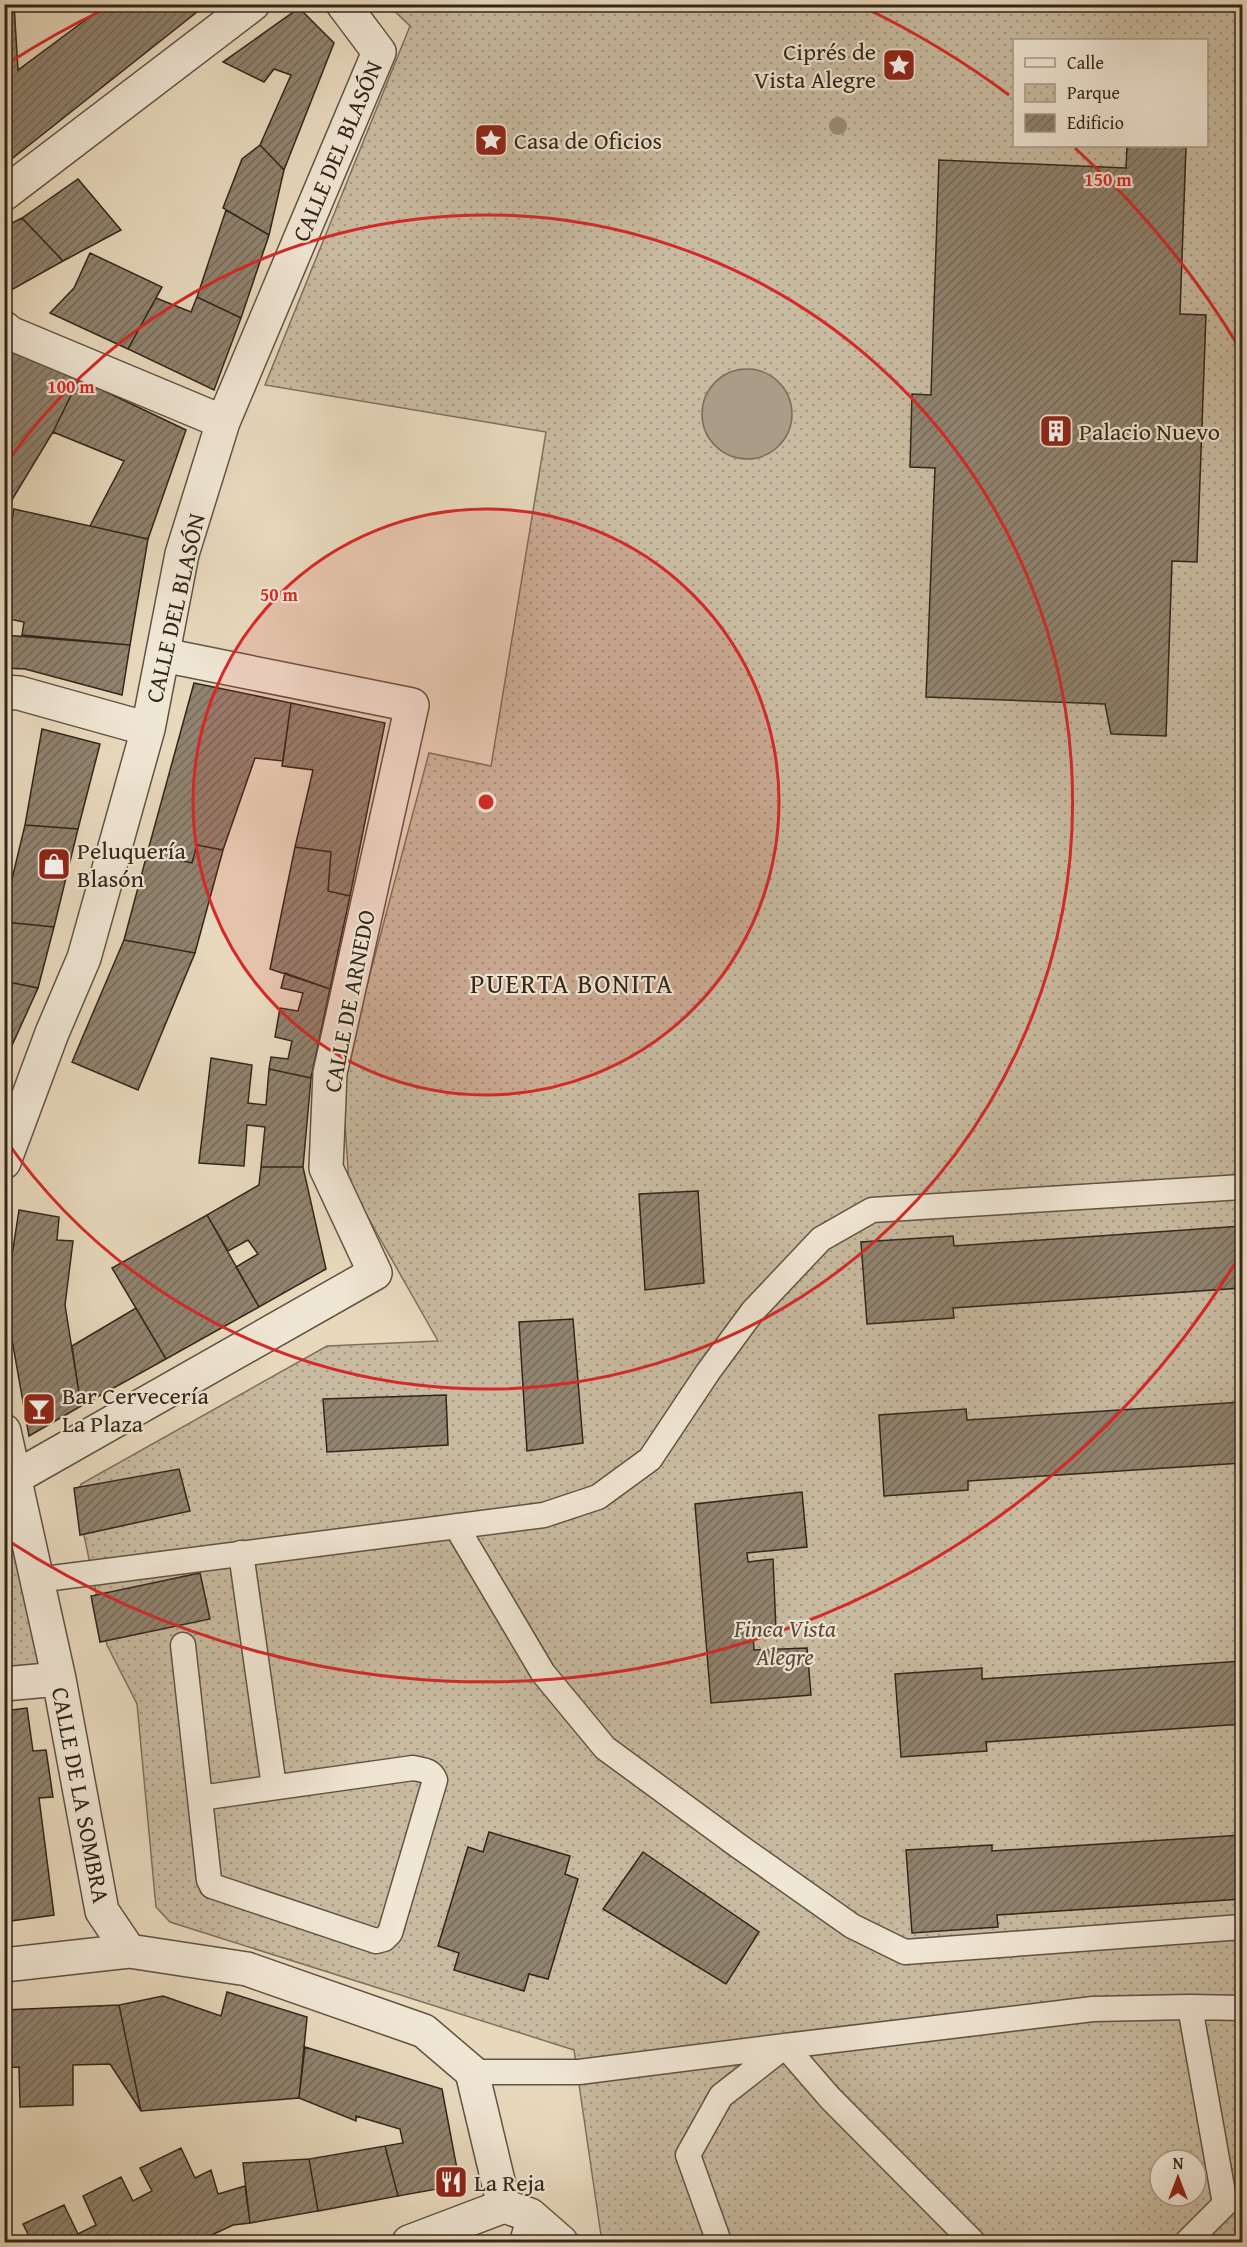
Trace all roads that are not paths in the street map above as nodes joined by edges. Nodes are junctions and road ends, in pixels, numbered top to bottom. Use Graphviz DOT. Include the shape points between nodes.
graph roads {
  1 [pos="253,4"];
  2 [pos="344,4"];
  3 [pos="4,194"];
  4 [pos="4,328"];
  5 [pos="224,422"];
  6 [pos="163,655"];
  7 [pos="4,692"];
  8 [pos="148,729"];
  9 [pos="4,1162"];
  10 [pos="1242,1187"];
  11 [pos="4,1431"];
  12 [pos="16,1477"];
  13 [pos="456,1526"];
  14 [pos="241,1553"];
  15 [pos="37,1580"];
  16 [pos="183,1645"];
  17 [pos="58,1679"];
  18 [pos="4,1684"];
  19 [pos="274,1787"];
  20 [pos="200,1798"];
  21 [pos="1242,1927"];
  22 [pos="129,1951"];
  23 [pos="4,1965"];
  24 [pos="1190,2007"];
  25 [pos="1242,2008"];
  26 [pos="784,2046"];
  27 [pos="472,2072"];
  28 [pos="519,2221"];
  29 [pos="409,2242"];
  30 [pos="561,2242"];
  31 [pos="719,2242"];
  32 [pos="973,2242"];
  33 [pos="1187,2242"];
  1 -- 3 [label="street"];
  2 -- 5 [label="street, CALLE DEL BLASÓN" via="379,52"];
  4 -- 5 [label="street"];
  5 -- 6 [label="street, CALLE DEL BLASÓN" via="182,554"];
  6 -- 8 [label="street, CALLE DEL BLASÓN"];
  6 -- 12 [label="street, CALLE DE ARNEDO" via="412,705 330,1073 326,1168 375,1273"];
  7 -- 8 [label="street"];
  8 -- 9 [label="street, CALLE DEL BLASÓN" via="84,958"];
  10 -- 13 [label="lane" via="872,1210 821,1239 753,1311 651,1459 598,1497 544,1515"];
  11 -- 12 [label="street"];
  12 -- 15 [label="street, CALLE DE LA SOMBRA"];
  13 -- 14 [label="lane"];
  13 -- 21 [label="lane" via="543,1673 605,1748 852,1926 905,1952"];
  14 -- 15 [label="lane"];
  14 -- 19 [label="lane"];
  15 -- 17 [label="street, CALLE DE LA SOMBRA"];
  16 -- 20 [label="lane"];
  17 -- 18 [label="street"];
  17 -- 22 [label="street, CALLE DE LA SOMBRA" via="102,1911"];
  19 -- 20 [label="lane"];
  19 -- 20 [label="lane" via="413,1768 432,1774 435,1780 390,1933 384,1939 376,1941 213,1886 208,1880"];
  22 -- 23 [label="street"];
  22 -- 27 [label="street" via="247,1969 391,2019 424,2031"];
  24 -- 25 [label="lane"];
  24 -- 26 [label="lane" via="1094,2009"];
  24 -- 33 [label="lane" via="1225,2204"];
  26 -- 27 [label="lane" via="579,2072"];
  26 -- 31 [label="lane" via="721,2096 688,2155"];
  26 -- 32 [label="lane"];
  27 -- 28 [label="street"];
  28 -- 29 [label="street"];
  28 -- 30 [label="street"];
}
